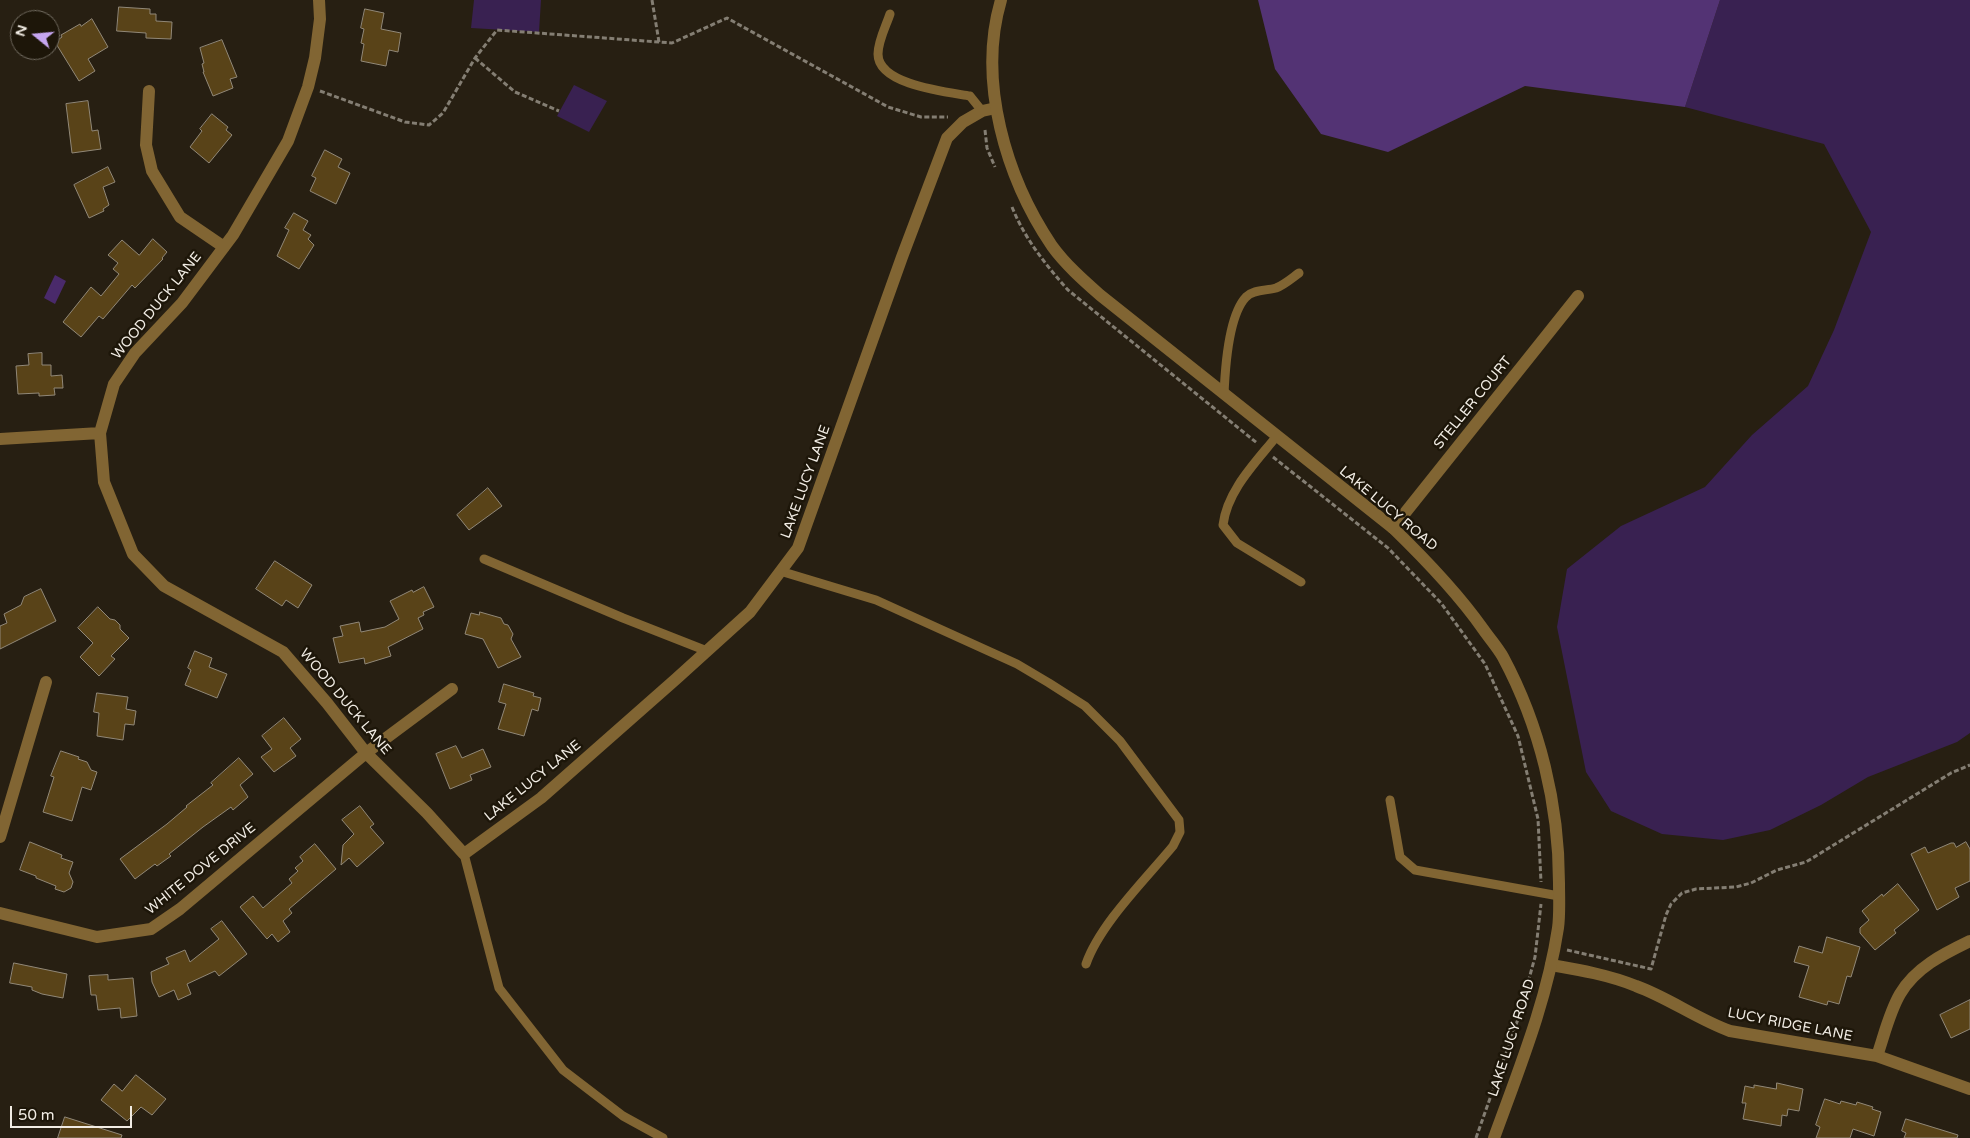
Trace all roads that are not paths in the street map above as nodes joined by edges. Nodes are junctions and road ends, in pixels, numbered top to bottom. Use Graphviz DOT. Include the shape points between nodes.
graph roads {
  1 [pos="319,0"];
  2 [pos="1000,0"];
  3 [pos="890,14"];
  4 [pos="149,91"];
  5 [pos="996,108"];
  6 [pos="982,111"];
  7 [pos="224,247"];
  8 [pos="1299,274"];
  9 [pos="1578,296"];
  10 [pos="1224,395"];
  11 [pos="100,434"];
  12 [pos="1276,437"];
  13 [pos="0,438"];
  14 [pos="1393,528"];
  15 [pos="484,559"];
  16 [pos="780,571"];
  17 [pos="1301,582"];
  18 [pos="707,651"];
  19 [pos="46,682"];
  20 [pos="452,690"];
  21 [pos="366,752"];
  22 [pos="1390,800"];
  23 [pos="0,837"];
  24 [pos="464,854"];
  25 [pos="1559,896"];
  26 [pos="0,913"];
  27 [pos="1970,941"];
  28 [pos="1086,964"];
  29 [pos="1551,964"];
  30 [pos="1877,1056"];
  31 [pos="1970,1089"];
  32 [pos="663,1138"];
  33 [pos="1494,1138"];
  1 -- 7 [label="street, WOOD DUCK LANE" via="315,58 288,141"];
  2 -- 5 [label="street, LAKE LUCY ROAD" via="992,58"];
  3 -- 6 [label="lane" via="879,46 881,66 910,83 970,96"];
  4 -- 7 [label="street" via="146,145 152,171 180,217"];
  5 -- 6 [label="street, LAKE LUCY LANE"];
  5 -- 10 [label="street, LAKE LUCY ROAD" via="1018,182 1032,214 1053,247 1100,295"];
  6 -- 16 [label="street, LAKE LUCY LANE" via="963,122 947,138 798,548"];
  7 -- 11 [label="street, WOOD DUCK LANE" via="182,303 135,353 114,384"];
  8 -- 10 [label="lane" via="1276,288 1256,291 1246,297 1227,349"];
  9 -- 14 [label="street, STELLER COURT"];
  10 -- 12 [label="street, LAKE LUCY ROAD"];
  11 -- 13 [label="street"];
  11 -- 21 [label="street, WOOD DUCK LANE" via="104,482 133,554 164,586 282,652"];
  12 -- 14 [label="street, LAKE LUCY ROAD"];
  12 -- 17 [label="lane" via="1230,500 1223,525 1238,543"];
  14 -- 25 [label="street, LAKE LUCY ROAD" via="1468,608 1502,657 1524,704 1542,754 1553,802 1559,852"];
  15 -- 18 [label="lane"];
  16 -- 18 [label="street, LAKE LUCY LANE" via="750,612"];
  16 -- 28 [label="lane" via="876,600 1017,664 1084,706 1120,741 1179,820 1180,832 1173,846 1110,921 1091,948"];
  18 -- 24 [label="street, LAKE LUCY LANE" via="541,798"];
  19 -- 23 [label="street"];
  20 -- 21 [label="street, WHITE DOVE DRIVE"];
  21 -- 24 [label="street, WOOD DUCK LANE"];
  21 -- 26 [label="street, WHITE DOVE DRIVE" via="180,909 151,929 98,937"];
  22 -- 25 [label="lane" via="1400,857 1415,870"];
  24 -- 32 [label="lane" via="499,988 563,1070 623,1116"];
  25 -- 29 [label="street, LAKE LUCY ROAD" via="1558,927"];
  27 -- 30 [label="street" via="1931,961 1914,976 1900,994"];
  29 -- 30 [label="street, LUCY RIDGE LANE" via="1637,986 1707,1023 1730,1031"];
  29 -- 33 [label="street, LAKE LUCY ROAD" via="1539,1015"];
  30 -- 31 [label="street, LUCY RIDGE LANE"];
}
